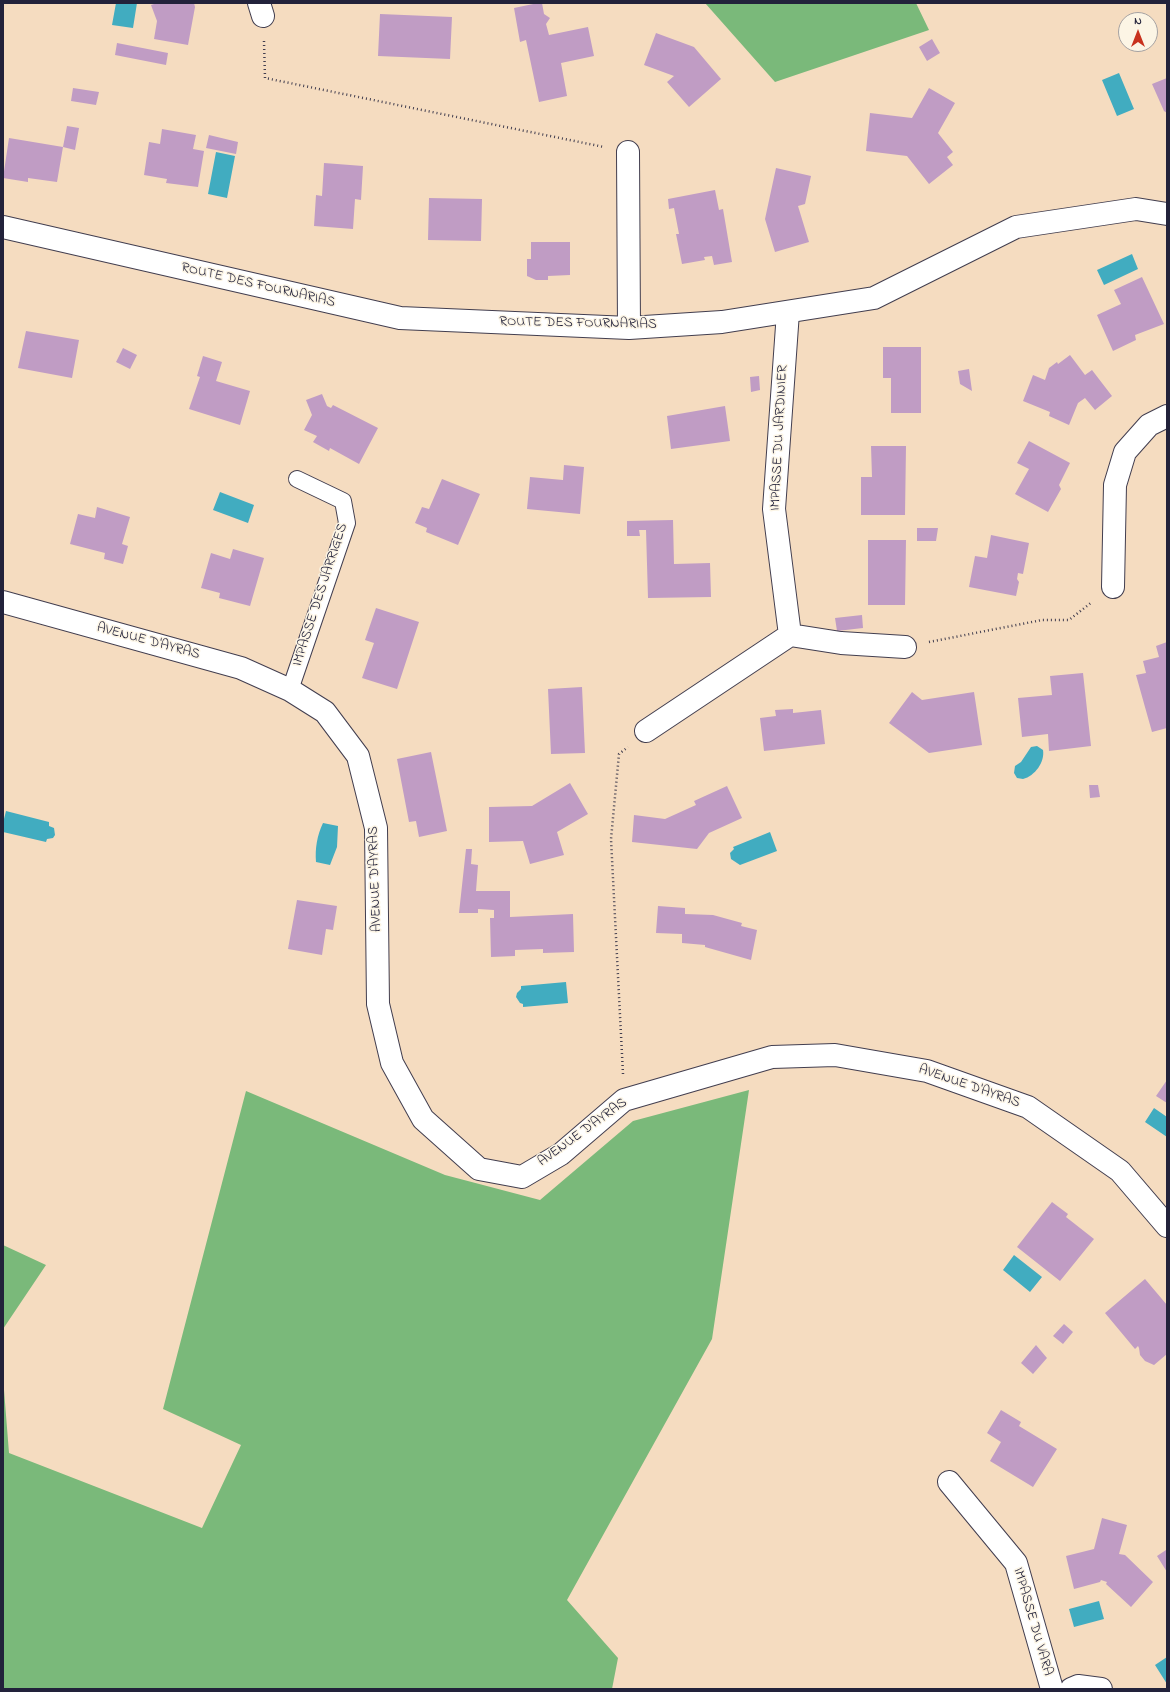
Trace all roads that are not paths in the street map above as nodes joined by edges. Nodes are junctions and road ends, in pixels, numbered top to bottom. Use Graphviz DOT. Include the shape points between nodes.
graph roads {
  1 [pos="628,152"];
  2 [pos="1167,214"];
  3 [pos="3,227"];
  4 [pos="788,312"];
  5 [pos="629,328"];
  6 [pos="1167,416"];
  7 [pos="297,479"];
  8 [pos="1113,587"];
  9 [pos="3,602"];
  10 [pos="790,635"];
  11 [pos="905,647"];
  12 [pos="290,690"];
  13 [pos="646,731"];
  14 [pos="1167,1226"];
  15 [pos="949,1482"];
  16 [pos="1052,1689"];
  17 [pos="1071,1689"];
  18 [pos="1102,1689"];
  1 -- 5 [label="street"];
  2 -- 4 [label="street, ROUTE DES FOURNARIAS" via="1136,209 1016,227 874,298"];
  3 -- 5 [label="street, ROUTE DES FOURNARIAS" via="400,318"];
  4 -- 5 [label="street, ROUTE DES FOURNARIAS" via="722,322"];
  4 -- 10 [label="street, IMPASSE DU JARDINIER" via="774,509"];
  6 -- 8 [label="street" via="1149,425 1125,452 1115,485"];
  7 -- 12 [label="lane, IMPASSE DES JARRIGES" via="342,501 347,523"];
  9 -- 12 [label="street, AVENUE D'AYRAS" via="242,668"];
  10 -- 11 [label="street" via="841,643"];
  10 -- 13 [label="street"];
  12 -- 14 [label="street, AVENUE D'AYRAS" via="325,712 358,756 376,828 378,1004 392,1063 423,1119 479,1169 522,1176 561,1154 624,1100 772,1057 835,1055 927,1071 1028,1107 1120,1171"];
  15 -- 16 [label="street, IMPASSE DU VARA" via="1016,1563"];
  17 -- 18 [label="street" via="1078,1686"];
}
